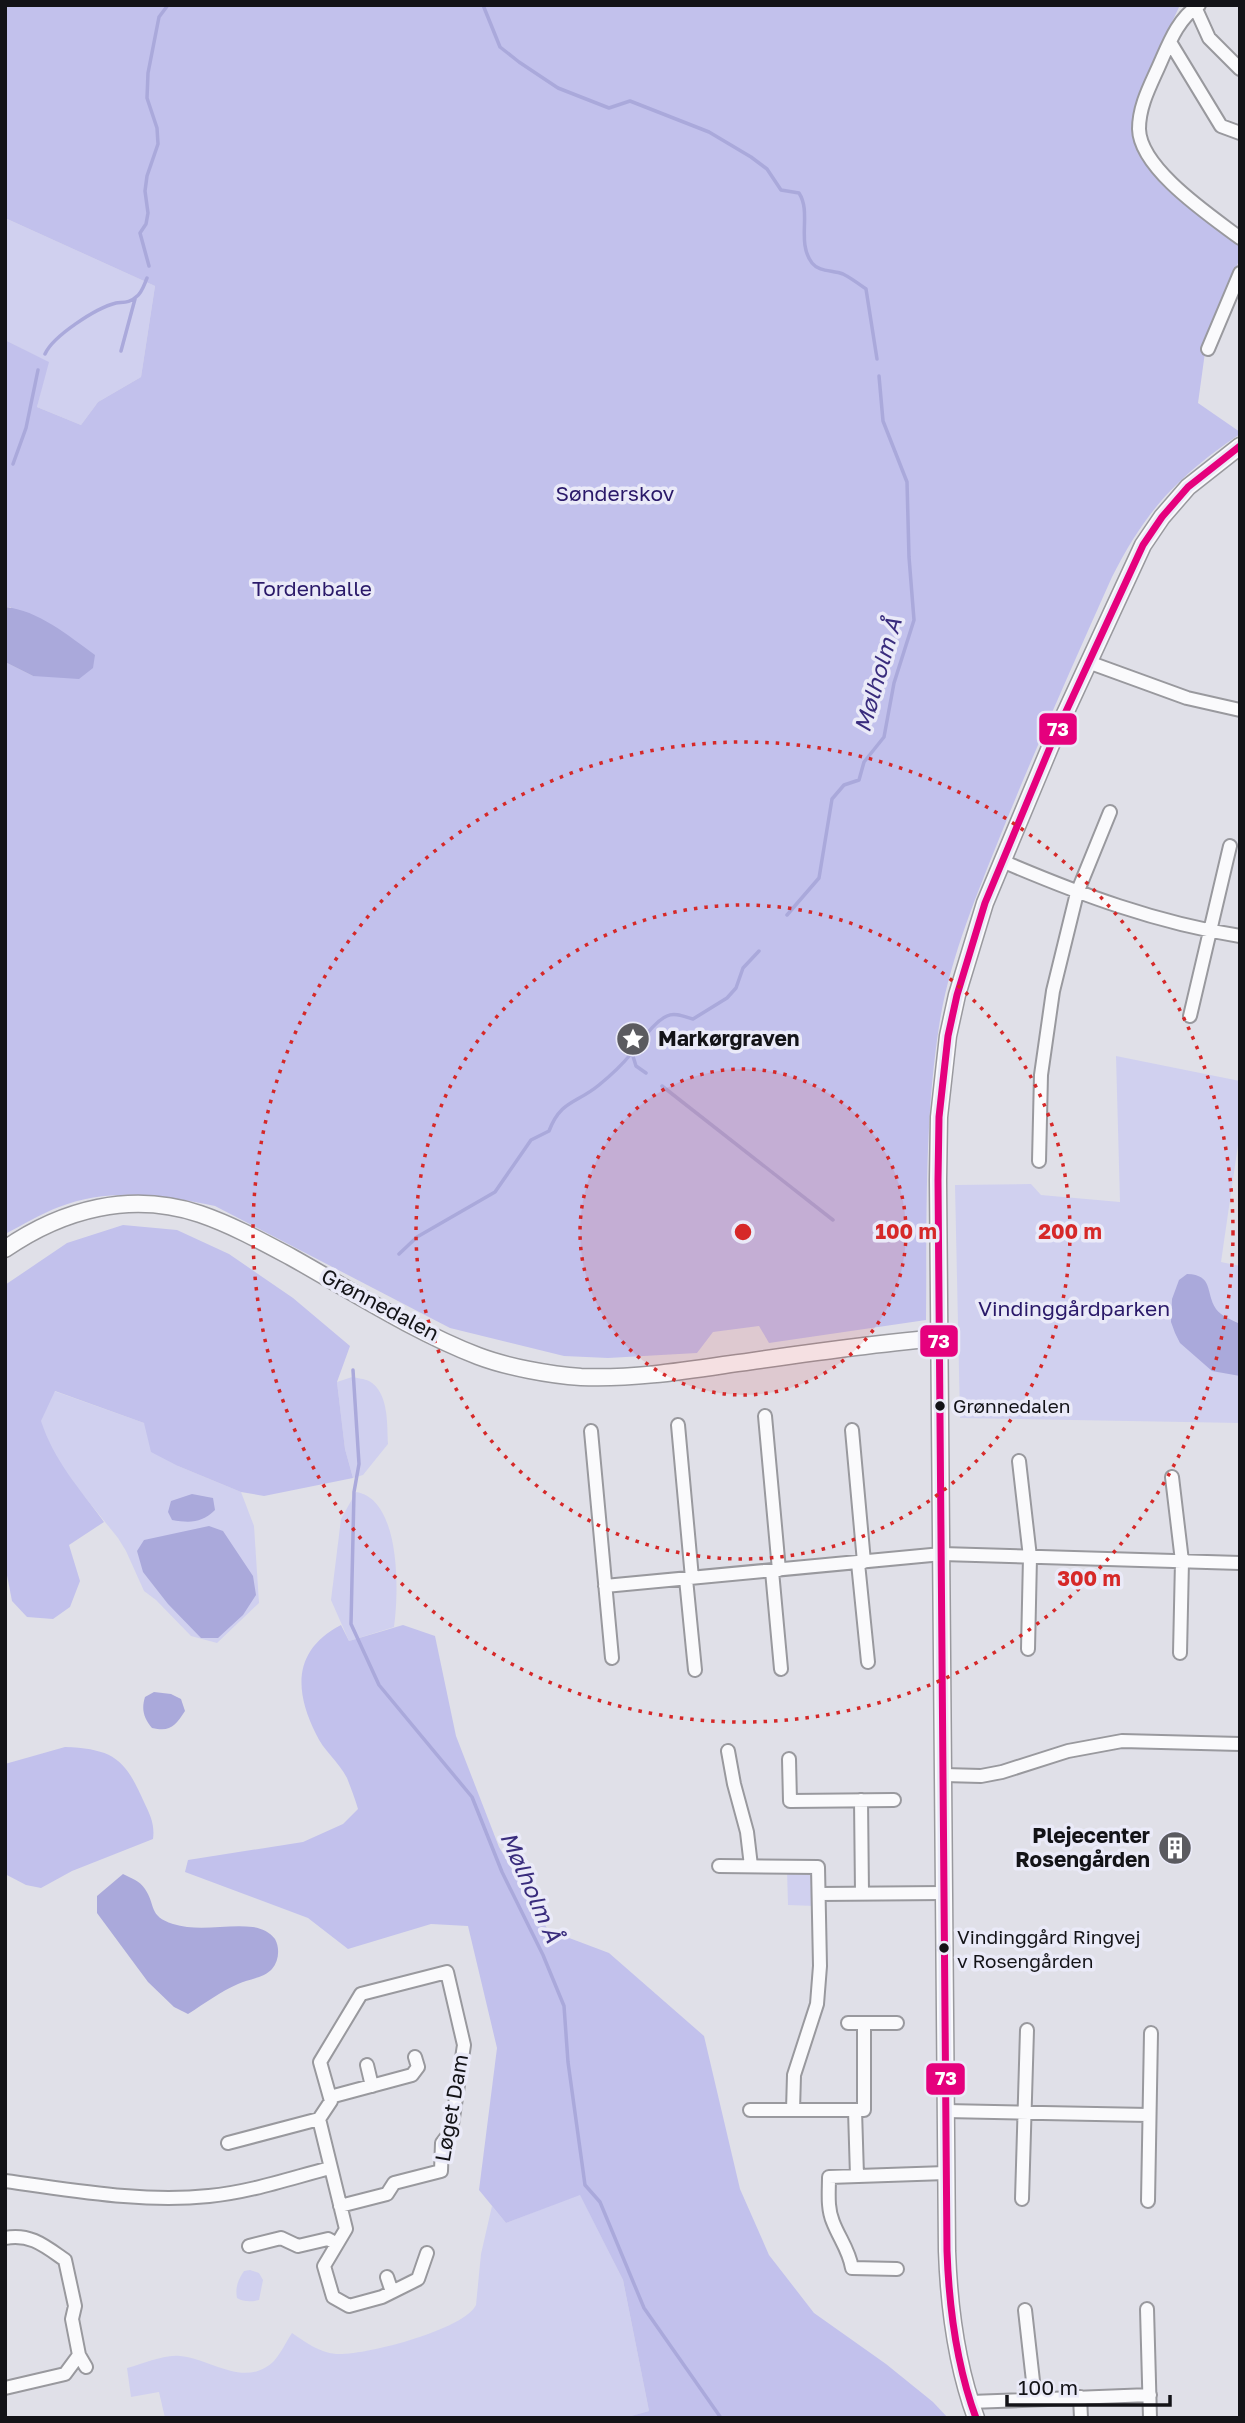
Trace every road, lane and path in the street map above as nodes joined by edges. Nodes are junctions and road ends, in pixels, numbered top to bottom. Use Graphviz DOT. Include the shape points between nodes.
graph roads {
  1 [pos="1197,6"];
  2 [pos="1170,42"];
  3 [pos="1240,69"];
  4 [pos="1240,133"];
  5 [pos="1240,238"];
  6 [pos="1240,273"];
  7 [pos="1209,349"];
  8 [pos="1240,446"];
  9 [pos="1088,662"];
  10 [pos="1240,710"];
  11 [pos="1110,812"];
  12 [pos="1230,846"];
  13 [pos="1002,861"];
  14 [pos="1077,892"];
  15 [pos="1210,931"];
  16 [pos="1240,936"];
  17 [pos="1190,1016"];
  18 [pos="1039,1161"];
  19 [pos="5,1249"];
  20 [pos="939,1338"];
  21 [pos="765,1416"];
  22 [pos="678,1425"];
  23 [pos="852,1430"];
  24 [pos="591,1431"];
  25 [pos="1018,1461"];
  26 [pos="1172,1477"];
  27 [pos="942,1555"];
  28 [pos="1030,1557"];
  29 [pos="1182,1561"];
  30 [pos="861,1563"];
  31 [pos="1240,1563"];
  32 [pos="776,1570"];
  33 [pos="689,1579"];
  34 [pos="605,1586"];
  35 [pos="1028,1649"];
  36 [pos="1180,1653"];
  37 [pos="612,1658"];
  38 [pos="868,1662"];
  39 [pos="781,1669"];
  40 [pos="695,1670"];
  41 [pos="1240,1744"];
  42 [pos="728,1752"];
  43 [pos="789,1759"];
  44 [pos="944,1775"];
  45 [pos="861,1800"];
  46 [pos="894,1800"];
  47 [pos="719,1866"];
  48 [pos="751,1866"];
  49 [pos="862,1893"];
  50 [pos="944,1893"];
  51 [pos="819,1894"];
  52 [pos="897,2022"];
  53 [pos="848,2023"];
  54 [pos="864,2023"];
  55 [pos="1027,2030"];
  56 [pos="1151,2033"];
  57 [pos="415,2057"];
  58 [pos="367,2066"];
  59 [pos="372,2086"];
  60 [pos="330,2096"];
  61 [pos="750,2110"];
  62 [pos="793,2110"];
  63 [pos="855,2110"];
  64 [pos="946,2111"];
  65 [pos="1025,2112"];
  66 [pos="1149,2115"];
  67 [pos="319,2119"];
  68 [pos="228,2143"];
  69 [pos="330,2168"];
  70 [pos="946,2173"];
  71 [pos="858,2176"];
  72 [pos="5,2181"];
  73 [pos="1022,2199"];
  74 [pos="1148,2201"];
  75 [pos="340,2206"];
  76 [pos="5,2238"];
  77 [pos="337,2244"];
  78 [pos="249,2246"];
  79 [pos="427,2253"];
  80 [pos="897,2269"];
  81 [pos="387,2277"];
  82 [pos="392,2292"];
  83 [pos="1147,2309"];
  84 [pos="1025,2311"];
  85 [pos="5,2388"];
  86 [pos="1150,2395"];
  87 [pos="1080,2398"];
  88 [pos="1035,2399"];
  89 [pos="970,2402"];
  90 [pos="976,2418"];
  91 [pos="1081,2418"];
  92 [pos="1150,2418"];
  1 -- 2 [label="street"];
  1 -- 3 [label="street" via="1209,38"];
  2 -- 4 [label="street" via="1221,126"];
  2 -- 5 [label="street" via="1147,92 1139,133 1150,158 1171,182"];
  6 -- 7 [label="street"];
  8 -- 9 [label="street" via="1188,487 1162,517 1143,545"];
  9 -- 10 [label="street" via="1187,698"];
  9 -- 13 [label="street"];
  11 -- 14 [label="street"];
  12 -- 15 [label="street"];
  13 -- 14 [label="street"];
  13 -- 20 [label="street" via="957,995 941,1086"];
  14 -- 15 [label="street"];
  14 -- 18 [label="street" via="1046,1030"];
  15 -- 16 [label="street"];
  15 -- 17 [label="street"];
  19 -- 20 [label="street, Grønnedalen" via="45,1224 79,1212 132,1204 187,1211 241,1230 426,1332 479,1356 581,1377 656,1374"];
  20 -- 27 [label="street"];
  21 -- 32 [label="street"];
  22 -- 33 [label="street"];
  23 -- 30 [label="street"];
  24 -- 34 [label="street"];
  25 -- 28 [label="street"];
  26 -- 29 [label="street"];
  27 -- 28 [label="street"];
  27 -- 30 [label="street"];
  27 -- 44 [label="street"];
  28 -- 29 [label="street"];
  28 -- 35 [label="street"];
  29 -- 31 [label="street"];
  29 -- 36 [label="street"];
  30 -- 32 [label="street"];
  30 -- 38 [label="street"];
  32 -- 33 [label="street"];
  32 -- 39 [label="street"];
  33 -- 34 [label="street"];
  33 -- 40 [label="street"];
  34 -- 37 [label="street"];
  41 -- 44 [label="street" via="1122,1741 1068,1751 1002,1772"];
  42 -- 48 [label="street" via="733,1784 747,1807"];
  43 -- 45 [label="street" via="790,1801"];
  44 -- 50 [label="street"];
  45 -- 46 [label="street"];
  45 -- 49 [label="street"];
  47 -- 48 [label="street"];
  48 -- 51 [label="street" via="818,1867"];
  49 -- 50 [label="street"];
  49 -- 51 [label="street"];
  50 -- 64 [label="street"];
  51 -- 62 [label="street" via="817,2004 794,2075"];
  52 -- 54 [label="street"];
  53 -- 54 [label="street"];
  54 -- 63 [label="street" via="864,2110"];
  55 -- 65 [label="street"];
  56 -- 66 [label="street"];
  57 -- 59 [label="street, Løget Dam" via="418,2067 412,2076"];
  58 -- 59 [label="street"];
  59 -- 60 [label="street, Løget Dam"];
  60 -- 67 [label="street"];
  60 -- 75 [label="street, Løget Dam" via="320,2062 361,1994 447,1972 464,2045 451,2131 442,2143 441,2171 394,2183 387,2194"];
  61 -- 62 [label="street"];
  62 -- 63 [label="street"];
  63 -- 71 [label="street"];
  64 -- 65 [label="street"];
  64 -- 70 [label="street"];
  65 -- 66 [label="street"];
  65 -- 73 [label="street"];
  66 -- 74 [label="street"];
  67 -- 68 [label="street"];
  67 -- 69 [label="street"];
  69 -- 72 [label="street" via="247,2190 177,2198"];
  69 -- 75 [label="street"];
  70 -- 71 [label="street"];
  70 -- 89 [label="street" via="948,2285"];
  71 -- 80 [label="street" via="829,2177 829,2209 852,2269"];
  75 -- 77 [label="street" via="346,2229"];
  76 -- 85 [label="street" via="38,2241 65,2260 83,2361 65,2374"];
  77 -- 78 [label="street" via="328,2239 298,2246 281,2238"];
  77 -- 82 [label="street" via="324,2266 332,2297 349,2306"];
  79 -- 82 [label="street" via="418,2279"];
  81 -- 82 [label="street"];
  83 -- 86 [label="street"];
  84 -- 88 [label="street"];
  86 -- 87 [label="street"];
  86 -- 92 [label="street"];
  87 -- 88 [label="street"];
  87 -- 91 [label="street"];
  88 -- 89 [label="street"];
  89 -- 90 [label="street"];
}
